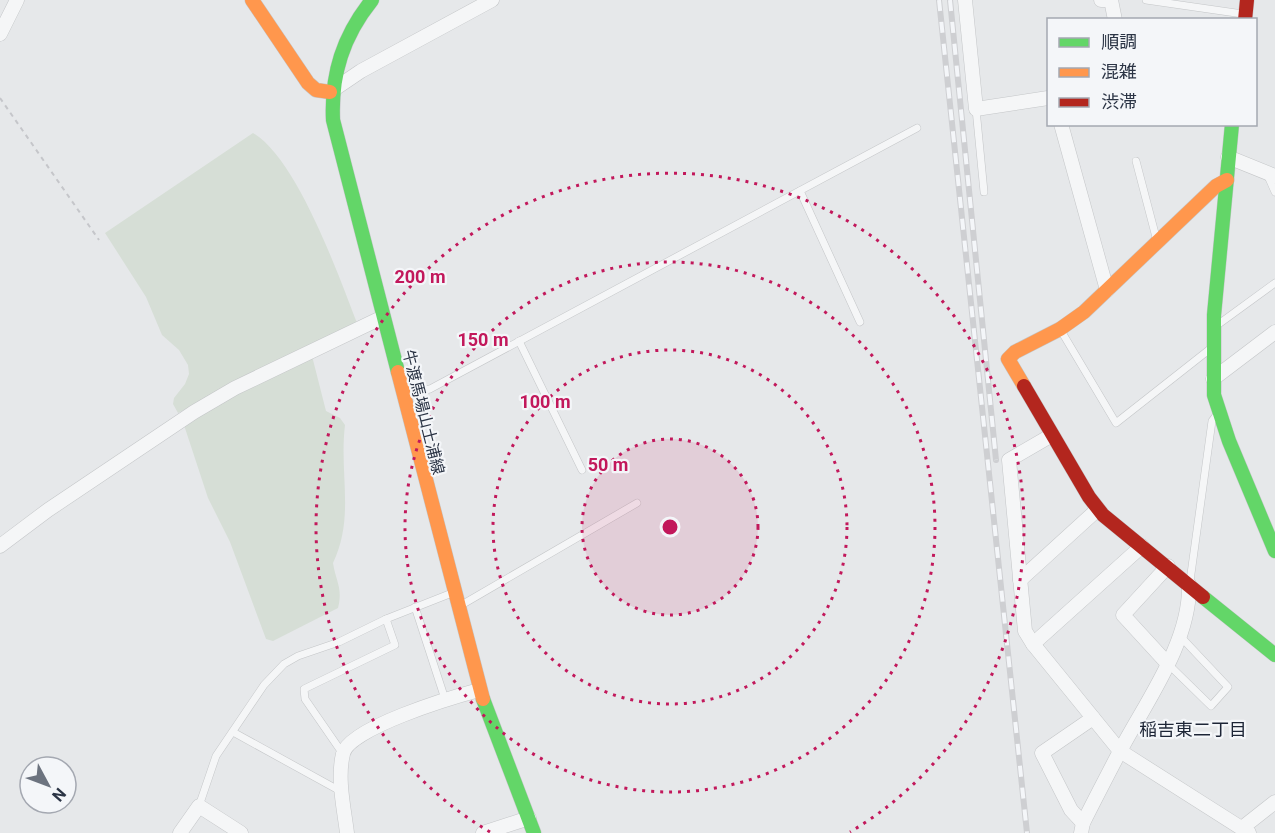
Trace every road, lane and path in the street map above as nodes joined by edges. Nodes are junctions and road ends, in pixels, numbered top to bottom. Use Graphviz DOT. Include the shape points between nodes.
graph roads {
  1 [pos="17,0"];
  2 [pos="372,0"];
  3 [pos="492,0"];
  4 [pos="965,0"];
  5 [pos="1101,0"];
  6 [pos="1146,0"];
  7 [pos="260,3"];
  8 [pos="1246,11"];
  9 [pos="1115,18"];
  10 [pos="0,34"];
  11 [pos="330,92"];
  12 [pos="0,98"];
  13 [pos="1047,98"];
  14 [pos="976,109"];
  15 [pos="1062,126"];
  16 [pos="1232,126"];
  17 [pos="916,128"];
  18 [pos="1228,157"];
  19 [pos="1137,161"];
  20 [pos="1270,174"];
  21 [pos="1227,180"];
  22 [pos="800,191"];
  23 [pos="984,192"];
  24 [pos="1275,192"];
  25 [pos="99,240"];
  26 [pos="1157,244"];
  27 [pos="1275,283"];
  28 [pos="1107,291"];
  29 [pos="383,317"];
  30 [pos="860,322"];
  31 [pos="1213,328"];
  32 [pos="1060,329"];
  33 [pos="1275,332"];
  34 [pos="519,341"];
  35 [pos="1212,348"];
  36 [pos="1213,379"];
  37 [pos="404,395"];
  38 [pos="1218,413"];
  39 [pos="1052,435"];
  40 [pos="582,470"];
  41 [pos="637,503"];
  42 [pos="1098,509"];
  43 [pos="0,546"];
  44 [pos="1142,546"];
  45 [pos="1275,551"];
  46 [pos="1168,566"];
  47 [pos="1020,580"];
  48 [pos="1189,584"];
  49 [pos="452,593"];
  50 [pos="415,607"];
  51 [pos="456,609"];
  52 [pos="386,619"];
  53 [pos="1180,636"];
  54 [pos="1033,644"];
  55 [pos="1275,655"];
  56 [pos="1167,663"];
  57 [pos="479,690"];
  58 [pos="445,699"];
  59 [pos="1093,718"];
  60 [pos="233,732"];
  61 [pos="1120,751"];
  62 [pos="343,754"];
  63 [pos="342,792"];
  64 [pos="1275,802"];
  65 [pos="199,806"];
  66 [pos="529,818"];
  67 [pos="1082,828"];
  68 [pos="1246,831"];
  69 [pos="180,833"];
  70 [pos="241,833"];
  71 [pos="347,833"];
  72 [pos="483,833"];
  73 [pos="534,833"];
  1 -- 10 [label="street"];
  2 -- 11 [label="street, 牛渡馬場山土浦線" via="343,43"];
  3 -- 11 [label="street"];
  4 -- 14 [label="street"];
  5 -- 9 [label="street" via="1111,0"];
  6 -- 8 [label="lane"];
  7 -- 11 [label="street" via="309,83 316,90"];
  11 -- 29 [label="street, 牛渡馬場山土浦線" via="337,137"];
  12 -- 25 [label="path"];
  13 -- 14 [label="street"];
  14 -- 23 [label="lane"];
  15 -- 28 [label="street"];
  16 -- 18 [label="street"];
  17 -- 22 [label="lane"];
  18 -- 20 [label="street"];
  18 -- 21 [label="street"];
  19 -- 26 [label="lane"];
  20 -- 24 [label="lane"];
  21 -- 26 [label="street"];
  21 -- 31 [label="street"];
  22 -- 30 [label="lane"];
  22 -- 34 [label="lane"];
  26 -- 28 [label="street"];
  27 -- 31 [label="lane"];
  28 -- 32 [label="street"];
  29 -- 37 [label="street, 牛渡馬場山土浦線"];
  29 -- 43 [label="street" via="235,388 194,412"];
  31 -- 35 [label="street"];
  32 -- 35 [label="lane" via="1116,423"];
  32 -- 39 [label="street" via="1008,359"];
  33 -- 36 [label="street"];
  34 -- 37 [label="lane" via="429,390"];
  34 -- 40 [label="lane"];
  35 -- 36 [label="street"];
  36 -- 38 [label="street"];
  37 -- 49 [label="street, 牛渡馬場山土浦線"];
  38 -- 45 [label="street"];
  38 -- 48 [label="lane" via="1212,421"];
  39 -- 42 [label="street"];
  39 -- 47 [label="street" via="1009,460"];
  41 -- 51 [label="lane"];
  42 -- 44 [label="street"];
  42 -- 47 [label="street"];
  44 -- 46 [label="street"];
  44 -- 54 [label="street"];
  46 -- 48 [label="street"];
  46 -- 56 [label="street" via="1123,615"];
  47 -- 54 [label="street" via="1025,632"];
  48 -- 53 [label="street" via="1190,598"];
  48 -- 55 [label="street"];
  49 -- 50 [label="lane"];
  49 -- 51 [label="street, 牛渡馬場山土浦線"];
  50 -- 52 [label="lane"];
  50 -- 58 [label="lane"];
  51 -- 57 [label="street, 牛渡馬場山土浦線"];
  52 -- 60 [label="lane" via="284,664 264,685"];
  52 -- 62 [label="lane" via="395,645 303,689 305,699"];
  53 -- 56 [label="street"];
  53 -- 56 [label="lane" via="1228,687 1210,706"];
  54 -- 59 [label="street"];
  56 -- 61 [label="street"];
  57 -- 58 [label="street"];
  57 -- 66 [label="street, 牛渡馬場山土浦線"];
  58 -- 62 [label="street" via="395,717 348,744"];
  59 -- 61 [label="street"];
  59 -- 67 [label="street" via="1042,753"];
  60 -- 63 [label="lane"];
  60 -- 65 [label="lane" via="216,756"];
  61 -- 67 [label="street"];
  61 -- 68 [label="street"];
  62 -- 63 [label="street"];
  63 -- 71 [label="street"];
  64 -- 68 [label="street"];
  65 -- 69 [label="street"];
  65 -- 70 [label="street"];
  66 -- 72 [label="street"];
  66 -- 73 [label="street, 牛渡馬場山土浦線"];
}
